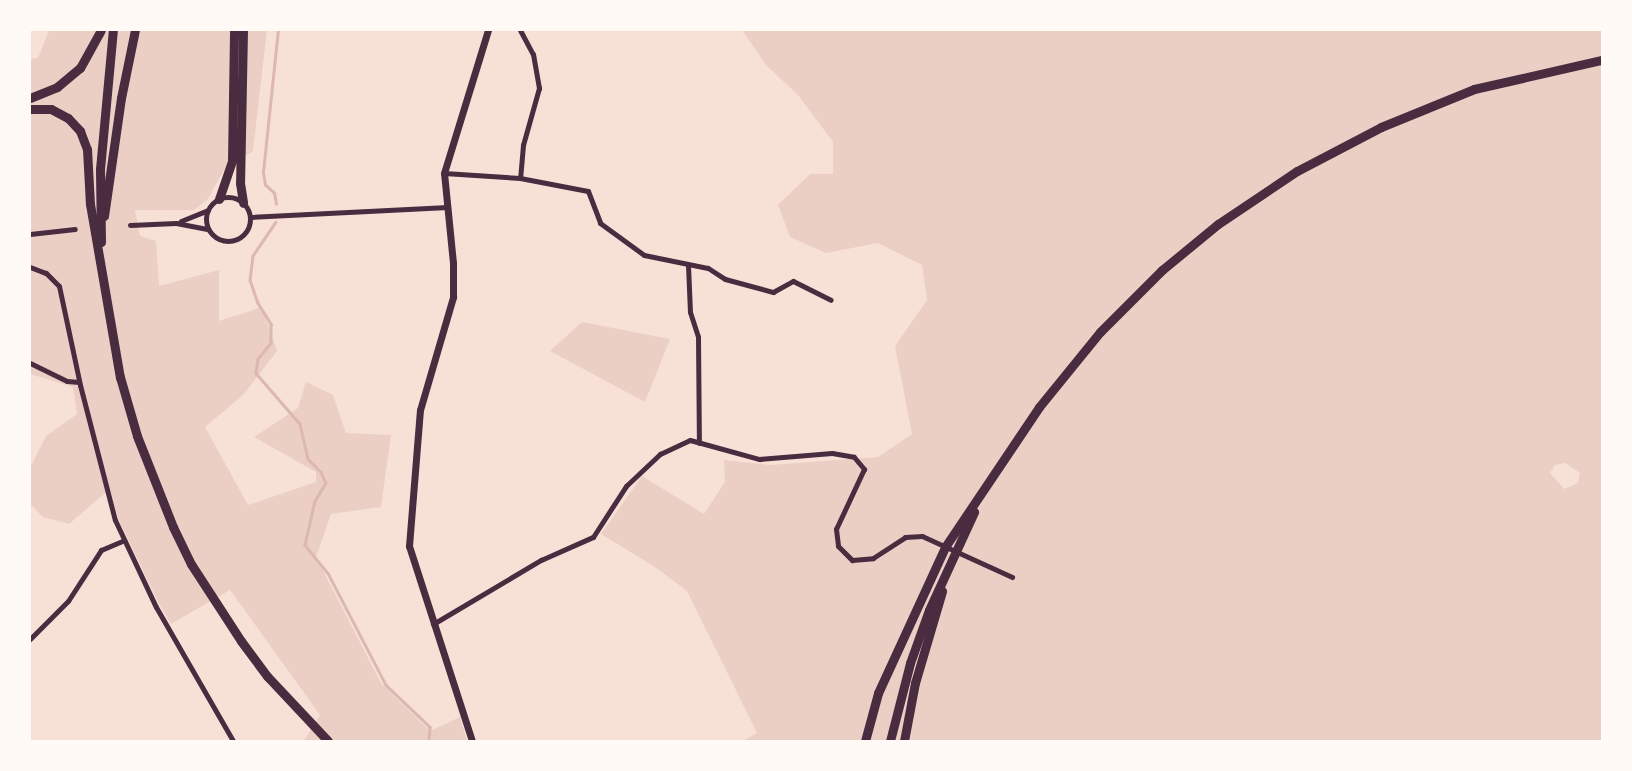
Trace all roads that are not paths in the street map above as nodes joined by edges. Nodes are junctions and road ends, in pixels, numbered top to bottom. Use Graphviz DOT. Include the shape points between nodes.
graph roads {
  1 [pos="101,30"];
  2 [pos="113,30"];
  3 [pos="135,30"];
  4 [pos="234,30"];
  5 [pos="243,30"];
  6 [pos="488,30"];
  7 [pos="520,30"];
  8 [pos="1602,60"];
  9 [pos="30,98"];
  10 [pos="30,109"];
  11 [pos="444,173"];
  12 [pos="520,178"];
  13 [pos="219,199"];
  14 [pos="244,202"];
  15 [pos="448,208"];
  16 [pos="208,209"];
  17 [pos="250,217"];
  18 [pos="176,223"];
  19 [pos="130,226"];
  20 [pos="75,229"];
  21 [pos="209,230"];
  22 [pos="30,234"];
  23 [pos="100,238"];
  24 [pos="688,265"];
  25 [pos="30,267"];
  26 [pos="102,282"];
  27 [pos="831,300"];
  28 [pos="30,363"];
  29 [pos="79,382"];
  30 [pos="699,443"];
  31 [pos="989,483"];
  32 [pos="124,540"];
  33 [pos="954,555"];
  34 [pos="1012,578"];
  35 [pos="433,624"];
  36 [pos="30,639"];
  37 [pos="233,741"];
  38 [pos="328,741"];
  39 [pos="472,741"];
  40 [pos="865,741"];
  41 [pos="890,741"];
  42 [pos="904,741"];
  1 -- 9 [label="highway" via="80,68 57,87"];
  2 -- 23 [label="highway" via="100,169"];
  3 -- 23 [label="highway" via="128,55"];
  4 -- 13 [label="highway" via="232,161"];
  5 -- 14 [label="highway" via="240,182"];
  6 -- 11 [label="street"];
  7 -- 12 [label="street" via="533,54 539,88 523,145"];
  8 -- 31 [label="highway" via="1474,89 1381,127 1298,171 1218,224 1162,270 1100,332 1040,406"];
  10 -- 26 [label="highway" via="51,109 68,118 80,131 87,149 90,204"];
  11 -- 12 [label="street"];
  11 -- 15 [label="street"];
  12 -- 24 [label="street" via="588,191 600,223 644,255"];
  13 -- 14 [label="street" via="232,197"];
  13 -- 16 [label="street"];
  14 -- 17 [label="street"];
  15 -- 17 [label="street"];
  15 -- 35 [label="street" via="452,297 420,410 409,546"];
  16 -- 18 [label="street"];
  16 -- 21 [label="street"];
  17 -- 21 [label="street" via="247,231 235,240 220,239"];
  18 -- 19 [label="street"];
  18 -- 21 [label="street"];
  20 -- 22 [label="street"];
  23 -- 26 [label="highway"];
  24 -- 27 [label="street" via="708,268 725,279 773,292 793,281"];
  24 -- 30 [label="street" via="690,312 698,337"];
  25 -- 29 [label="street" via="46,273 59,286"];
  26 -- 38 [label="highway" via="118,368 137,436 154,485 191,564 267,676"];
  28 -- 29 [label="street" via="67,381"];
  29 -- 32 [label="street" via="104,482"];
  30 -- 34 [label="street" via="759,459 832,454 854,456 864,469 836,529 838,546 852,560 873,558 906,537 922,536"];
  30 -- 35 [label="street" via="690,440 660,454 626,486 593,537 541,560"];
  31 -- 33 [label="highway"];
  31 -- 40 [label="highway" via="945,547 928,580 878,693"];
  32 -- 36 [label="street" via="101,550 68,601"];
  32 -- 37 [label="street" via="156,607"];
  33 -- 41 [label="highway" via="914,654"];
  33 -- 42 [label="highway" via="914,683"];
  35 -- 39 [label="street"];
}
